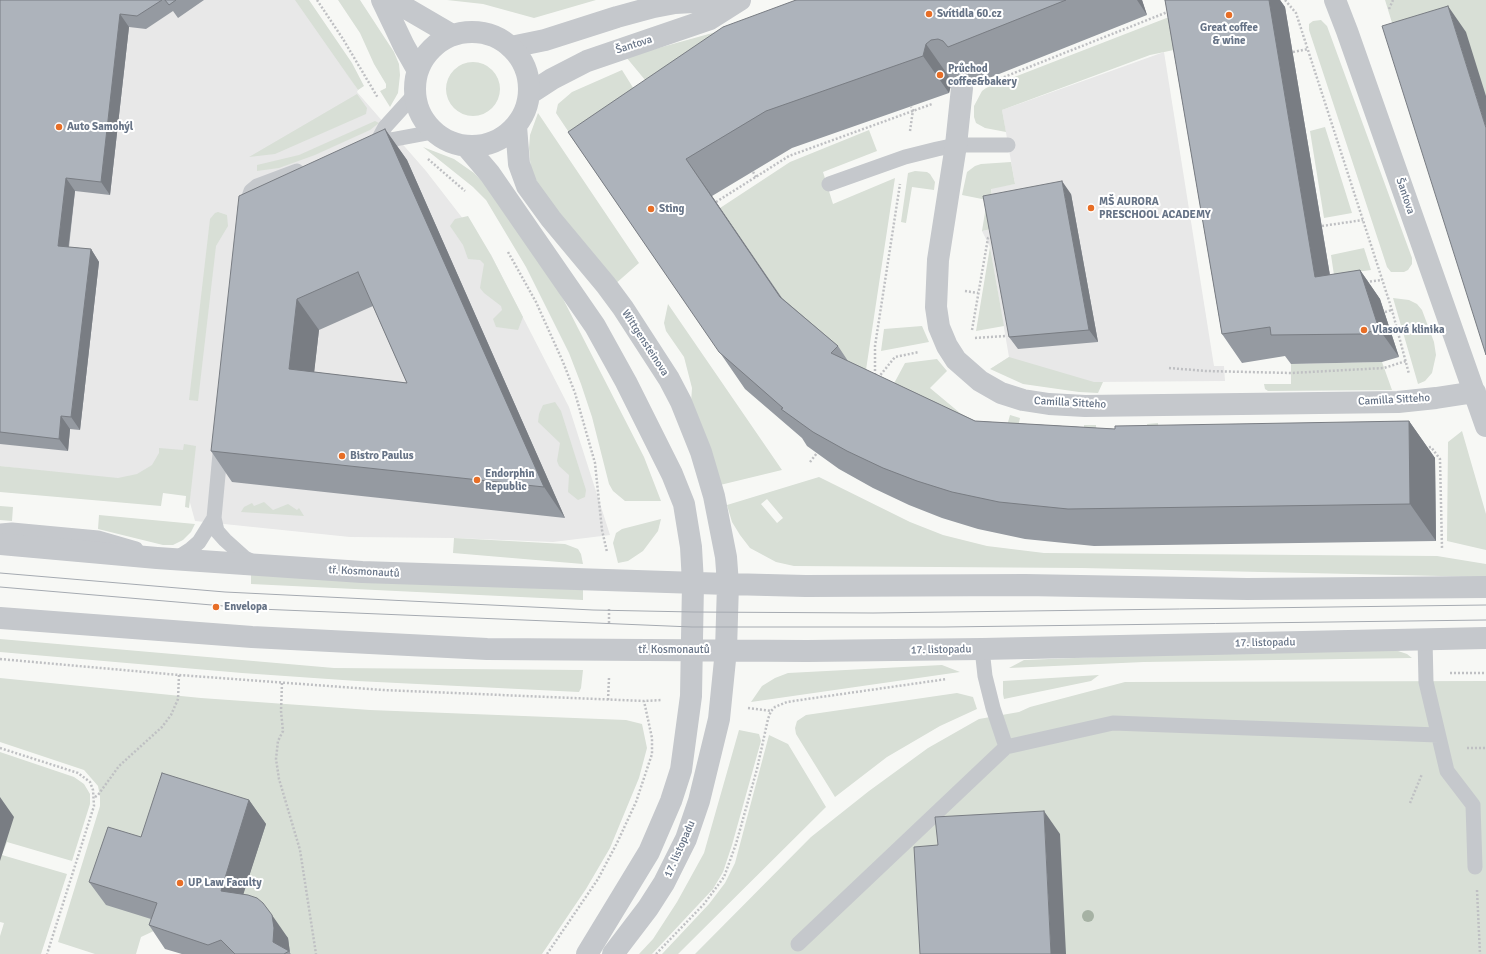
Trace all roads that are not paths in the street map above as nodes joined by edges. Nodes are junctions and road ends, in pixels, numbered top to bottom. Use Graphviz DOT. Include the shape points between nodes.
graph roads {
  1 [pos="382,0"];
  2 [pos="392,0"];
  3 [pos="730,0"];
  4 [pos="740,0"];
  5 [pos="1335,0"];
  6 [pos="452,35"];
  7 [pos="511,47"];
  8 [pos="417,69"];
  9 [pos="962,88"];
  10 [pos="529,94"];
  11 [pos="414,95"];
  12 [pos="516,126"];
  13 [pos="433,132"];
  14 [pos="377,142"];
  15 [pos="1008,145"];
  16 [pos="956,146"];
  17 [pos="466,147"];
  18 [pos="362,148"];
  19 [pos="309,167"];
  20 [pos="829,184"];
  21 [pos="243,222"];
  22 [pos="1474,392"];
  23 [pos="223,426"];
  24 [pos="1486,426"];
  25 [pos="214,518"];
  26 [pos="0,531"];
  27 [pos="0,544"];
  28 [pos="165,559"];
  29 [pos="262,566"];
  30 [pos="693,583"];
  31 [pos="728,584"];
  32 [pos="1486,586"];
  33 [pos="0,618"];
  34 [pos="1486,638"];
  35 [pos="1425,639"];
  36 [pos="982,649"];
  37 [pos="692,650"];
  38 [pos="726,650"];
  39 [pos="1438,735"];
  40 [pos="1006,747"];
  41 [pos="1476,867"];
  42 [pos="798,944"];
  43 [pos="587,954"];
  44 [pos="613,954"];
  1 -- 8 [label="street"];
  2 -- 6 [label="street"];
  3 -- 7 [label="street" via="682,2 654,7 545,40"];
  4 -- 10 [label="street, Šantova" via="710,19 587,61"];
  5 -- 22 [label="street, Šantova"];
  6 -- 7 [label="street" via="467,32 483,33 498,38"];
  6 -- 8 [label="street" via="434,45"];
  7 -- 10 [label="street" via="526,68"];
  8 -- 11 [label="street"];
  9 -- 16 [label="street, Camilla Sitteho"];
  10 -- 12 [label="street" via="525,111"];
  11 -- 13 [label="street" via="420,115"];
  11 -- 14 [label="lane" via="385,127"];
  12 -- 17 [label="street" via="494,143"];
  12 -- 31 [label="street, Wittgensteinova" via="519,164 527,186 623,308 681,402 714,496 726,557"];
  13 -- 14 [label="lane"];
  13 -- 17 [label="street" via="448,142"];
  14 -- 18 [label="lane"];
  15 -- 16 [label="lane"];
  16 -- 20 [label="lane" via="905,157"];
  16 -- 22 [label="street, Camilla Sitteho" via="938,260 937,317 942,336 956,360 980,381 1001,393 1029,401 1093,406 1398,402"];
  17 -- 30 [label="street" via="490,174 578,298 626,382 672,474 684,504 691,547"];
  19 -- 21 [label="lane" via="257,186 247,199"];
  22 -- 24 [label="street, Šantova"];
  23 -- 25 [label="lane"];
  25 -- 28 [label="lane" via="199,542 191,549"];
  25 -- 29 [label="lane" via="217,530 225,540 245,558"];
  26 -- 28 [label="lane" via="98,538"];
  27 -- 28 [label="street, tř. Kosmonautů"];
  28 -- 29 [label="street, tř. Kosmonautů"];
  29 -- 30 [label="street, tř. Kosmonautů" via="362,572"];
  30 -- 31 [label="street, tř. Kosmonautů"];
  30 -- 37 [label="street"];
  31 -- 32 [label="street" via="1248,589"];
  31 -- 38 [label="street, Wittgensteinova"];
  33 -- 37 [label="street, tř. Kosmonautů" via="252,637 487,649"];
  34 -- 35 [label="street, 17. listopadu"];
  35 -- 36 [label="street, 17. listopadu"];
  35 -- 39 [label="lane" via="1426,682"];
  36 -- 38 [label="street, 17. listopadu"];
  36 -- 40 [label="lane" via="985,676"];
  37 -- 38 [label="street, tř. Kosmonautů"];
  37 -- 43 [label="street" via="689,717 677,784 649,852"];
  38 -- 44 [label="street, 17. listopadu" via="716,737 693,820 664,883"];
  39 -- 40 [label="lane" via="1113,723"];
  39 -- 41 [label="lane" via="1447,771 1473,805"];
  40 -- 42 [label="lane"];
}
